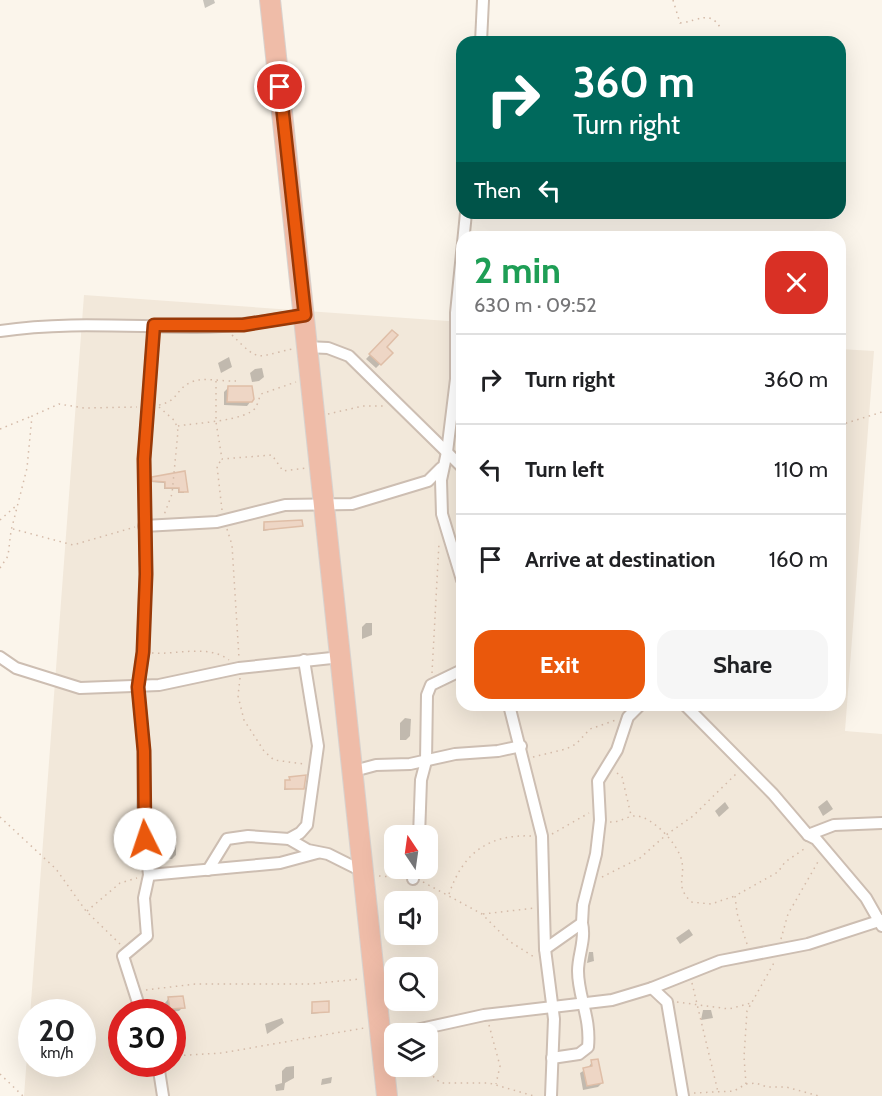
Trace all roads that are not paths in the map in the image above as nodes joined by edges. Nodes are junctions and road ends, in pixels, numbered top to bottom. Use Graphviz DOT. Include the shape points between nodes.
graph roads {
  1 [pos="270,0"];
  2 [pos="483,0"];
  3 [pos="481,36"];
  4 [pos="456,313"];
  5 [pos="305,315"];
  6 [pos="154,325"];
  7 [pos="0,331"];
  8 [pos="306,347"];
  9 [pos="456,379"];
  10 [pos="456,379"];
  11 [pos="447,452"];
  12 [pos="456,461"];
  13 [pos="442,468"];
  14 [pos="324,505"];
  15 [pos="144,526"];
  16 [pos="456,560"];
  17 [pos="0,657"];
  18 [pos="341,657"];
  19 [pos="304,660"];
  20 [pos="456,673"];
  21 [pos="138,687"];
  22 [pos="511,711"];
  23 [pos="634,711"];
  24 [pos="691,711"];
  25 [pos="521,746"];
  26 [pos="426,761"];
  27 [pos="354,771"];
  28 [pos="882,823"];
  29 [pos="420,825"];
  30 [pos="812,837"];
  31 [pos="289,839"];
  32 [pos="317,853"];
  33 [pos="208,870"];
  34 [pos="364,872"];
  35 [pos="149,875"];
  36 [pos="582,923"];
  37 [pos="880,923"];
  38 [pos="545,949"];
  39 [pos="652,988"];
  40 [pos="136,999"];
  41 [pos="585,1004"];
  42 [pos="552,1007"];
  43 [pos="386,1023"];
  44 [pos="438,1024"];
  45 [pos="552,1058"];
  46 [pos="160,1077"];
  47 [pos="387,1077"];
  48 [pos="685,1095"];
  49 [pos="163,1096"];
  50 [pos="387,1096"];
  51 [pos="551,1096"];
  1 -- 5 [label="highway"];
  2 -- 3 [label="street"];
  4 -- 9 [label="street"];
  5 -- 6 [label="street" via="243,325"];
  5 -- 8 [label="highway"];
  6 -- 7 [label="street" via="63,325"];
  6 -- 15 [label="street"];
  8 -- 11 [label="street" via="328,348 349,356"];
  8 -- 14 [label="highway"];
  10 -- 11 [label="street"];
  11 -- 12 [label="street"];
  11 -- 13 [label="street"];
  13 -- 14 [label="street" via="428,481 352,504"];
  13 -- 16 [label="street" via="442,514"];
  14 -- 15 [label="street" via="285,506 225,520"];
  14 -- 18 [label="highway"];
  15 -- 21 [label="street" via="143,652"];
  17 -- 21 [label="street" via="16,668 64,685"];
  18 -- 19 [label="street"];
  18 -- 27 [label="highway"];
  19 -- 21 [label="street"];
  19 -- 31 [label="street" via="317,735 316,768 307,825"];
  20 -- 26 [label="street" via="431,685 425,713"];
  21 -- 35 [label="street"];
  22 -- 25 [label="street"];
  23 -- 36 [label="street" via="598,782 596,854"];
  24 -- 30 [label="street"];
  25 -- 26 [label="street"];
  25 -- 38 [label="street" via="542,836"];
  26 -- 27 [label="street"];
  26 -- 29 [label="street"];
  27 -- 34 [label="highway"];
  28 -- 30 [label="street" via="834,825"];
  30 -- 37 [label="street" via="866,898"];
  31 -- 32 [label="street"];
  31 -- 33 [label="street" via="227,839"];
  32 -- 33 [label="street" via="280,863"];
  32 -- 34 [label="street" via="328,854"];
  33 -- 35 [label="street"];
  34 -- 43 [label="highway" via="375,978"];
  35 -- 40 [label="street" via="144,898 147,936 123,956"];
  36 -- 38 [label="street"];
  36 -- 41 [label="street" via="584,939 578,973"];
  37 -- 39 [label="street" via="816,942 720,961"];
  38 -- 42 [label="street"];
  39 -- 41 [label="street"];
  39 -- 48 [label="street" via="667,1002"];
  41 -- 42 [label="street"];
  41 -- 45 [label="street" via="588,1047 579,1054"];
  42 -- 44 [label="street"];
  42 -- 45 [label="street"];
  45 -- 51 [label="street"];
  46 -- 49 [label="street"];
  47 -- 50 [label="highway"];
}
